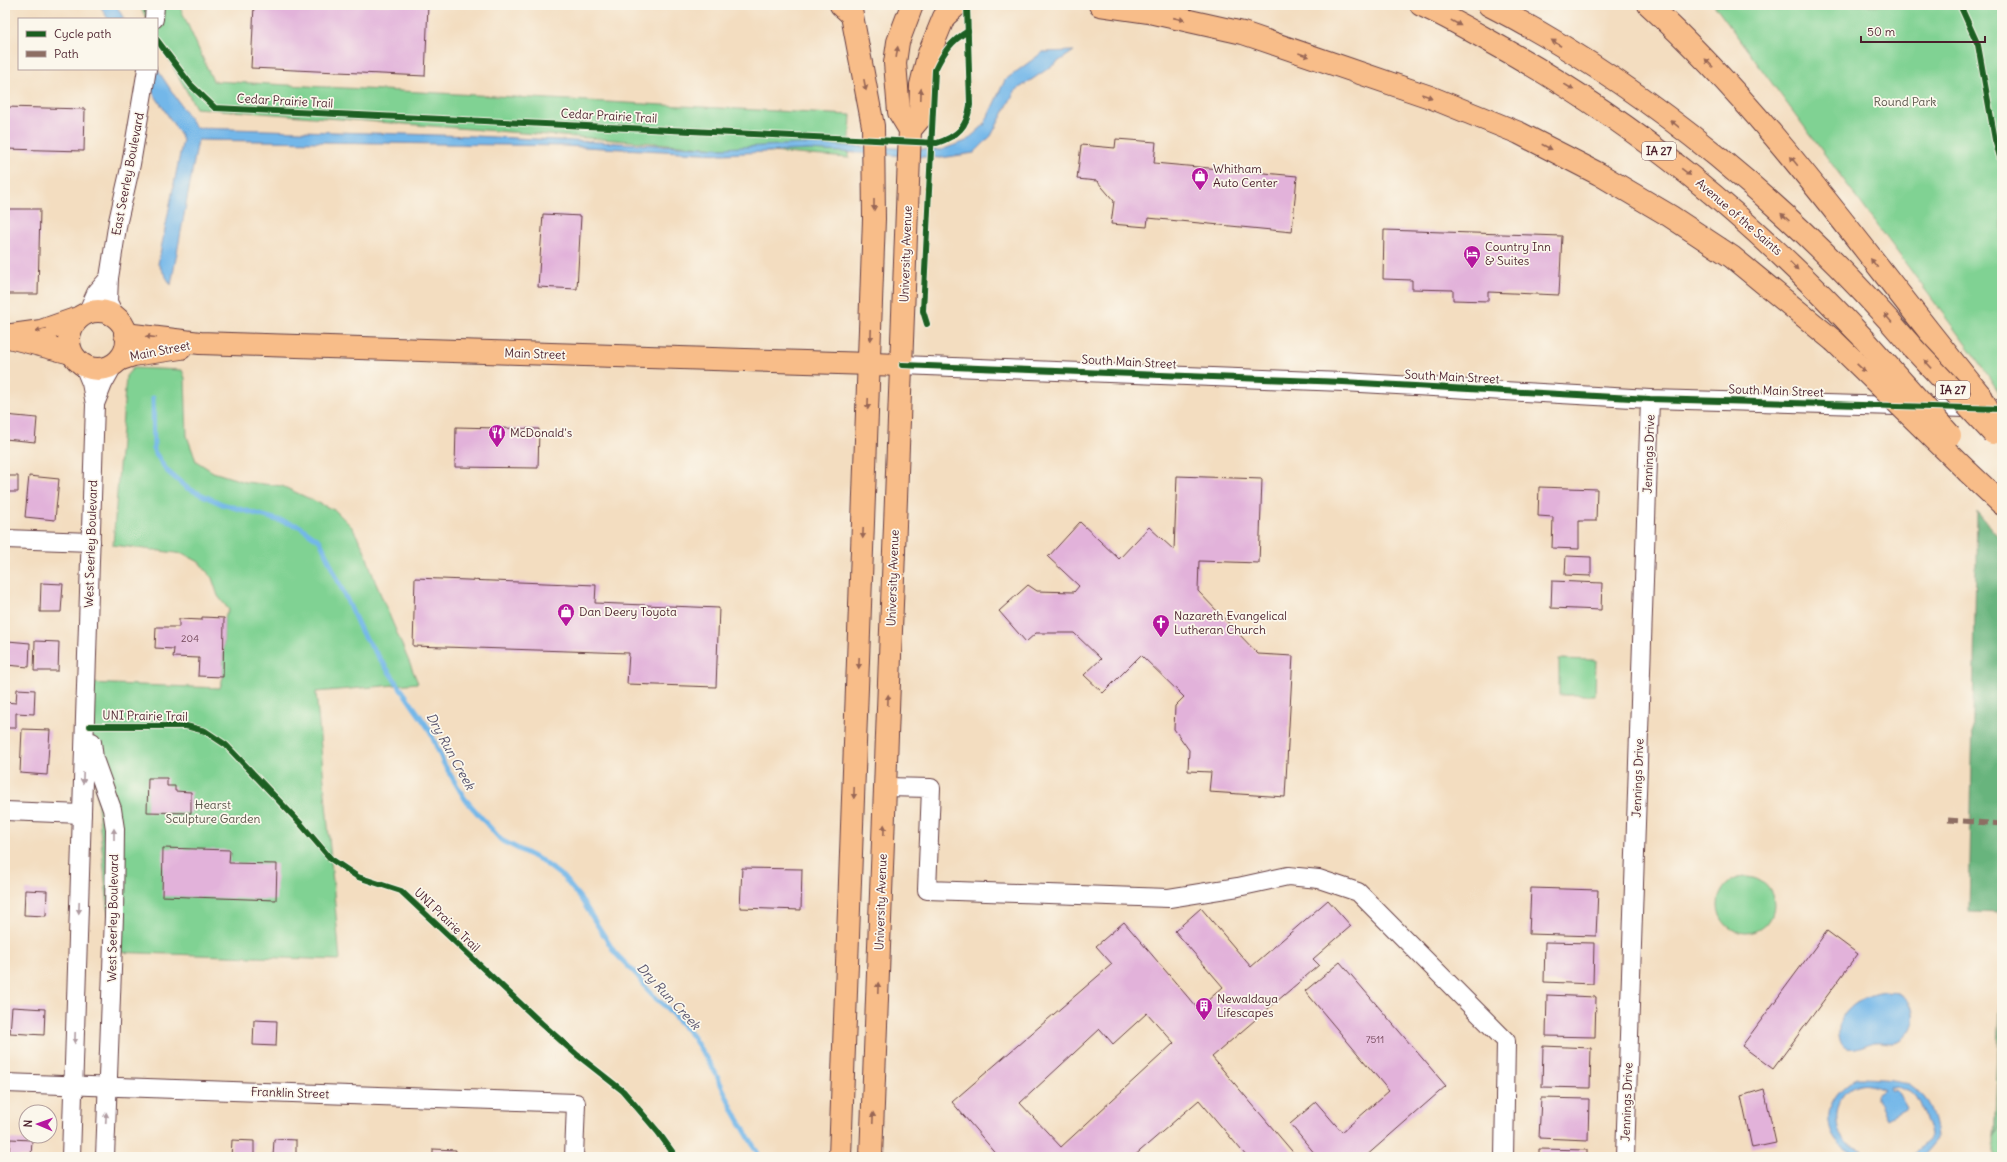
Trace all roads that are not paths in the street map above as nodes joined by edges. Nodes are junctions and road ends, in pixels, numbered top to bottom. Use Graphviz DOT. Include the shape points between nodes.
graph roads {
  1 [pos="155,5"];
  2 [pos="912,5"];
  3 [pos="957,5"];
  4 [pos="1100,5"];
  5 [pos="1421,5"];
  6 [pos="1490,5"];
  7 [pos="1649,5"];
  8 [pos="848,8"];
  9 [pos="154,18"];
  10 [pos="147,70"];
  11 [pos="910,130"];
  12 [pos="109,278"];
  13 [pos="83,315"];
  14 [pos="120,325"];
  15 [pos="5,336"];
  16 [pos="200,343"];
  17 [pos="78,359"];
  18 [pos="117,363"];
  19 [pos="870,365"];
  20 [pos="902,365"];
  21 [pos="1650,399"];
  22 [pos="94,404"];
  23 [pos="2002,409"];
  24 [pos="2002,439"];
  25 [pos="2002,444"];
  26 [pos="1975,472"];
  27 [pos="2002,494"];
  28 [pos="2002,504"];
  29 [pos="5,539"];
  30 [pos="91,542"];
  31 [pos="86,683"];
  32 [pos="885,787"];
  33 [pos="5,811"];
  34 [pos="82,814"];
  35 [pos="5,1083"];
  36 [pos="73,1085"];
  37 [pos="107,1086"];
  38 [pos="71,1157"];
  39 [pos="105,1157"];
  40 [pos="574,1157"];
  41 [pos="840,1157"];
  42 [pos="871,1157"];
  43 [pos="1504,1157"];
  44 [pos="1625,1157"];
  1 -- 9 [label="street"];
  11 -- 2 [label="main road, one-way" via="899,112 895,63 898,42"];
  11 -- 3 [label="main road, one-way" via="920,118 921,85 928,56 944,17"];
  4 -- 26 [label="main road, one-way, bridge" via="1149,12 1243,34 1430,97 1519,133 1599,174 1732,257 1834,341"];
  5 -- 26 [label="main road, Avenue of the Saints / IA 27, one-way, bridge" via="1534,65 1581,95 1698,181 1781,254 1864,340"];
  25 -- 6 [label="main road, IA 27, one-way, bridge" via="1882,311 1757,191 1665,115 1553,41"];
  24 -- 7 [label="main road, one-way, bridge" via="1981,396 1754,113 1712,66"];
  8 -- 19 [label="main road, one-way" via="873,126"];
  10 -- 12 [label="street, East Seerley Boulevard"];
  11 -- 20 [label="main road, University Avenue"];
  12 -- 13 [label="street" via="96,293"];
  12 -- 14 [label="street, East Seerley Boulevard" via="108,302"];
  13 -- 14 [label="main road" via="96,311 106,312"];
  13 -- 15 [label="main road, one-way" via="41,330"];
  13 -- 17 [label="main road" via="73,325 69,334 69,344"];
  16 -- 14 [label="main road, Main Street, one-way"];
  14 -- 18 [label="main road" via="128,341 126,351"];
  15 -- 17 [label="main road"];
  16 -- 18 [label="main road, Main Street" via="133,355"];
  16 -- 19 [label="main road, Main Street"];
  17 -- 18 [label="main road" via="99,369"];
  17 -- 22 [label="street, West Seerley Boulevard" via="91,383"];
  18 -- 22 [label="street, West Seerley Boulevard"];
  19 -- 20 [label="main road, South Main Street"];
  19 -- 41 [label="main road, one-way"];
  20 -- 21 [label="street, South Main Street" via="1343,382"];
  32 -- 20 [label="main road, University Avenue, one-way"];
  21 -- 23 [label="street, South Main Street"];
  21 -- 44 [label="street, Jennings Drive"];
  22 -- 30 [label="street, West Seerley Boulevard"];
  26 -- 27 [label="main road, Avenue of the Saints / IA 27"];
  26 -- 28 [label="main road"];
  29 -- 30 [label="street"];
  30 -- 31 [label="street, West Seerley Boulevard"];
  31 -- 34 [label="street, West Seerley Boulevard, one-way"];
  37 -- 31 [label="street, West Seerley Boulevard, one-way" via="115,829 112,809 94,759"];
  42 -- 32 [label="main road, University Avenue, one-way"];
  32 -- 43 [label="street" via="931,788 927,890 1169,898 1288,876 1319,878 1358,892 1506,1041"];
  33 -- 34 [label="street"];
  34 -- 36 [label="street, West Seerley Boulevard, one-way"];
  35 -- 36 [label="street, Franklin Street"];
  36 -- 37 [label="street, Franklin Street"];
  36 -- 38 [label="street, West Seerley Boulevard"];
  39 -- 37 [label="street, West Seerley Boulevard, one-way"];
  37 -- 40 [label="street, Franklin Street" via="576,1103"];
}
